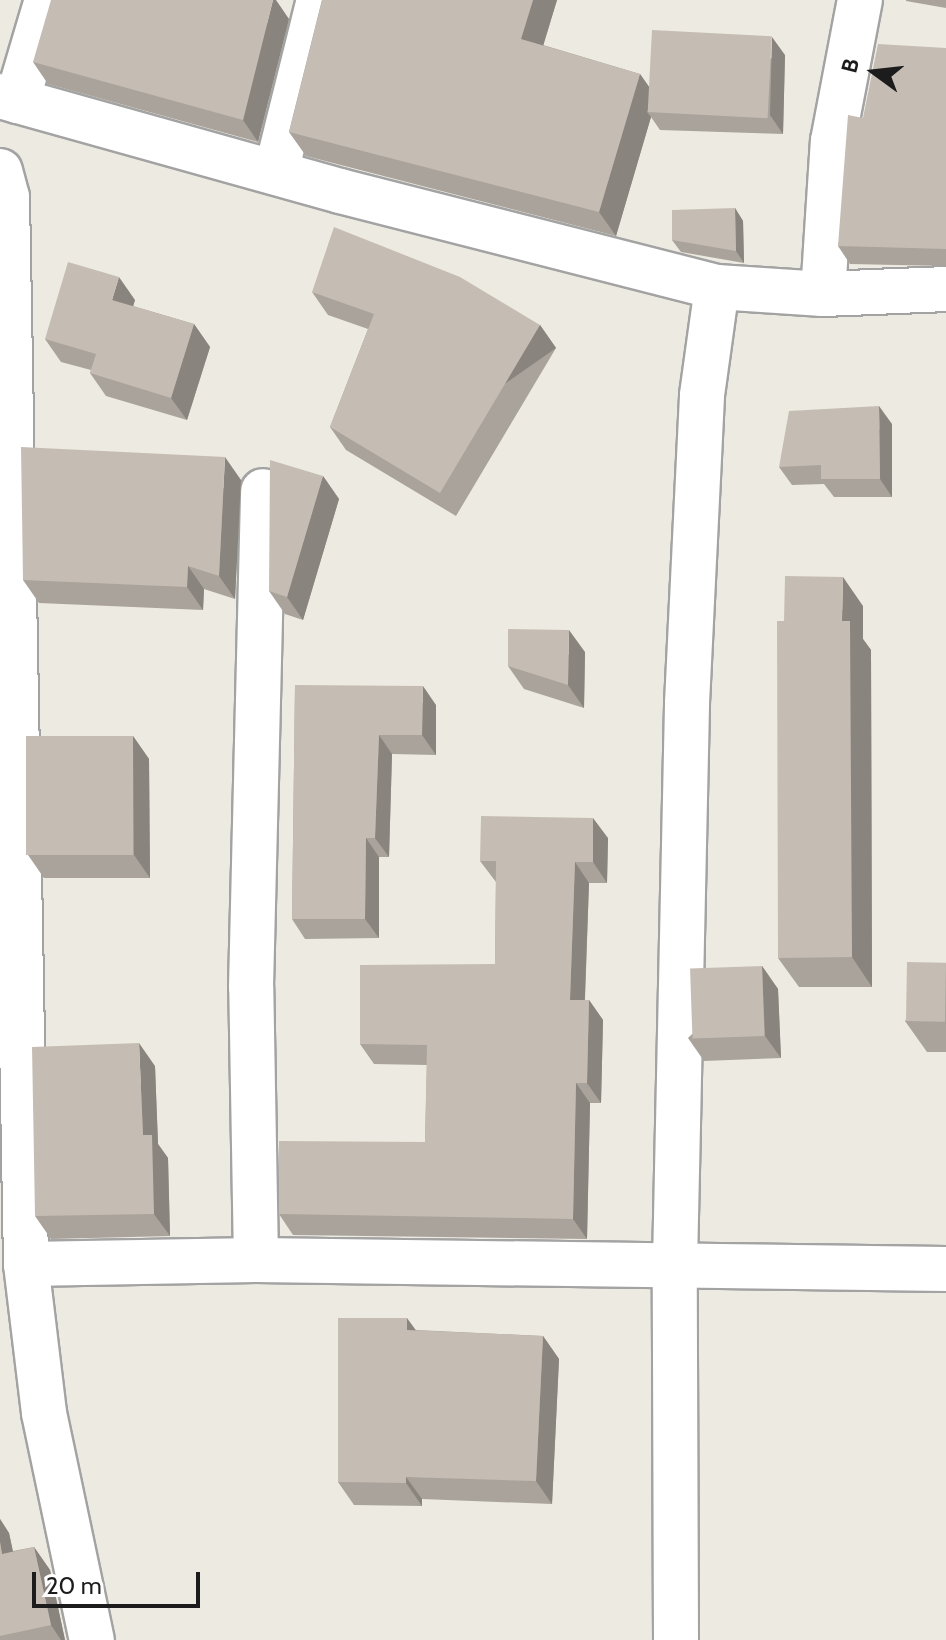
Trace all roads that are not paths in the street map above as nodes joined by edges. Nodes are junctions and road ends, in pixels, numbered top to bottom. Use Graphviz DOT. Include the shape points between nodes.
graph roads {
  1 [pos="47,0"];
  2 [pos="319,0"];
  3 [pos="860,0"];
  4 [pos="8,98"];
  5 [pos="0,171"];
  6 [pos="276,172"];
  7 [pos="717,287"];
  8 [pos="946,289"];
  9 [pos="823,294"];
  10 [pos="263,491"];
  11 [pos="11,874"];
  12 [pos="256,1260"];
  13 [pos="26,1264"];
  14 [pos="675,1264"];
  15 [pos="946,1269"];
  16 [pos="92,1640"];
  17 [pos="676,1640"];
  1 -- 4 [label="street"];
  2 -- 6 [label="street"];
  3 -- 9 [label="street" via="833,141"];
  4 -- 6 [label="street"];
  5 -- 11 [label="street" via="7,197"];
  6 -- 7 [label="street"];
  7 -- 9 [label="street"];
  7 -- 14 [label="street" via="702,395 688,688"];
  8 -- 9 [label="street"];
  10 -- 12 [label="street" via="251,987"];
  11 -- 13 [label="street"];
  12 -- 13 [label="street"];
  12 -- 14 [label="street"];
  13 -- 16 [label="street" via="44,1413"];
  14 -- 15 [label="street"];
  14 -- 17 [label="street"];
}
